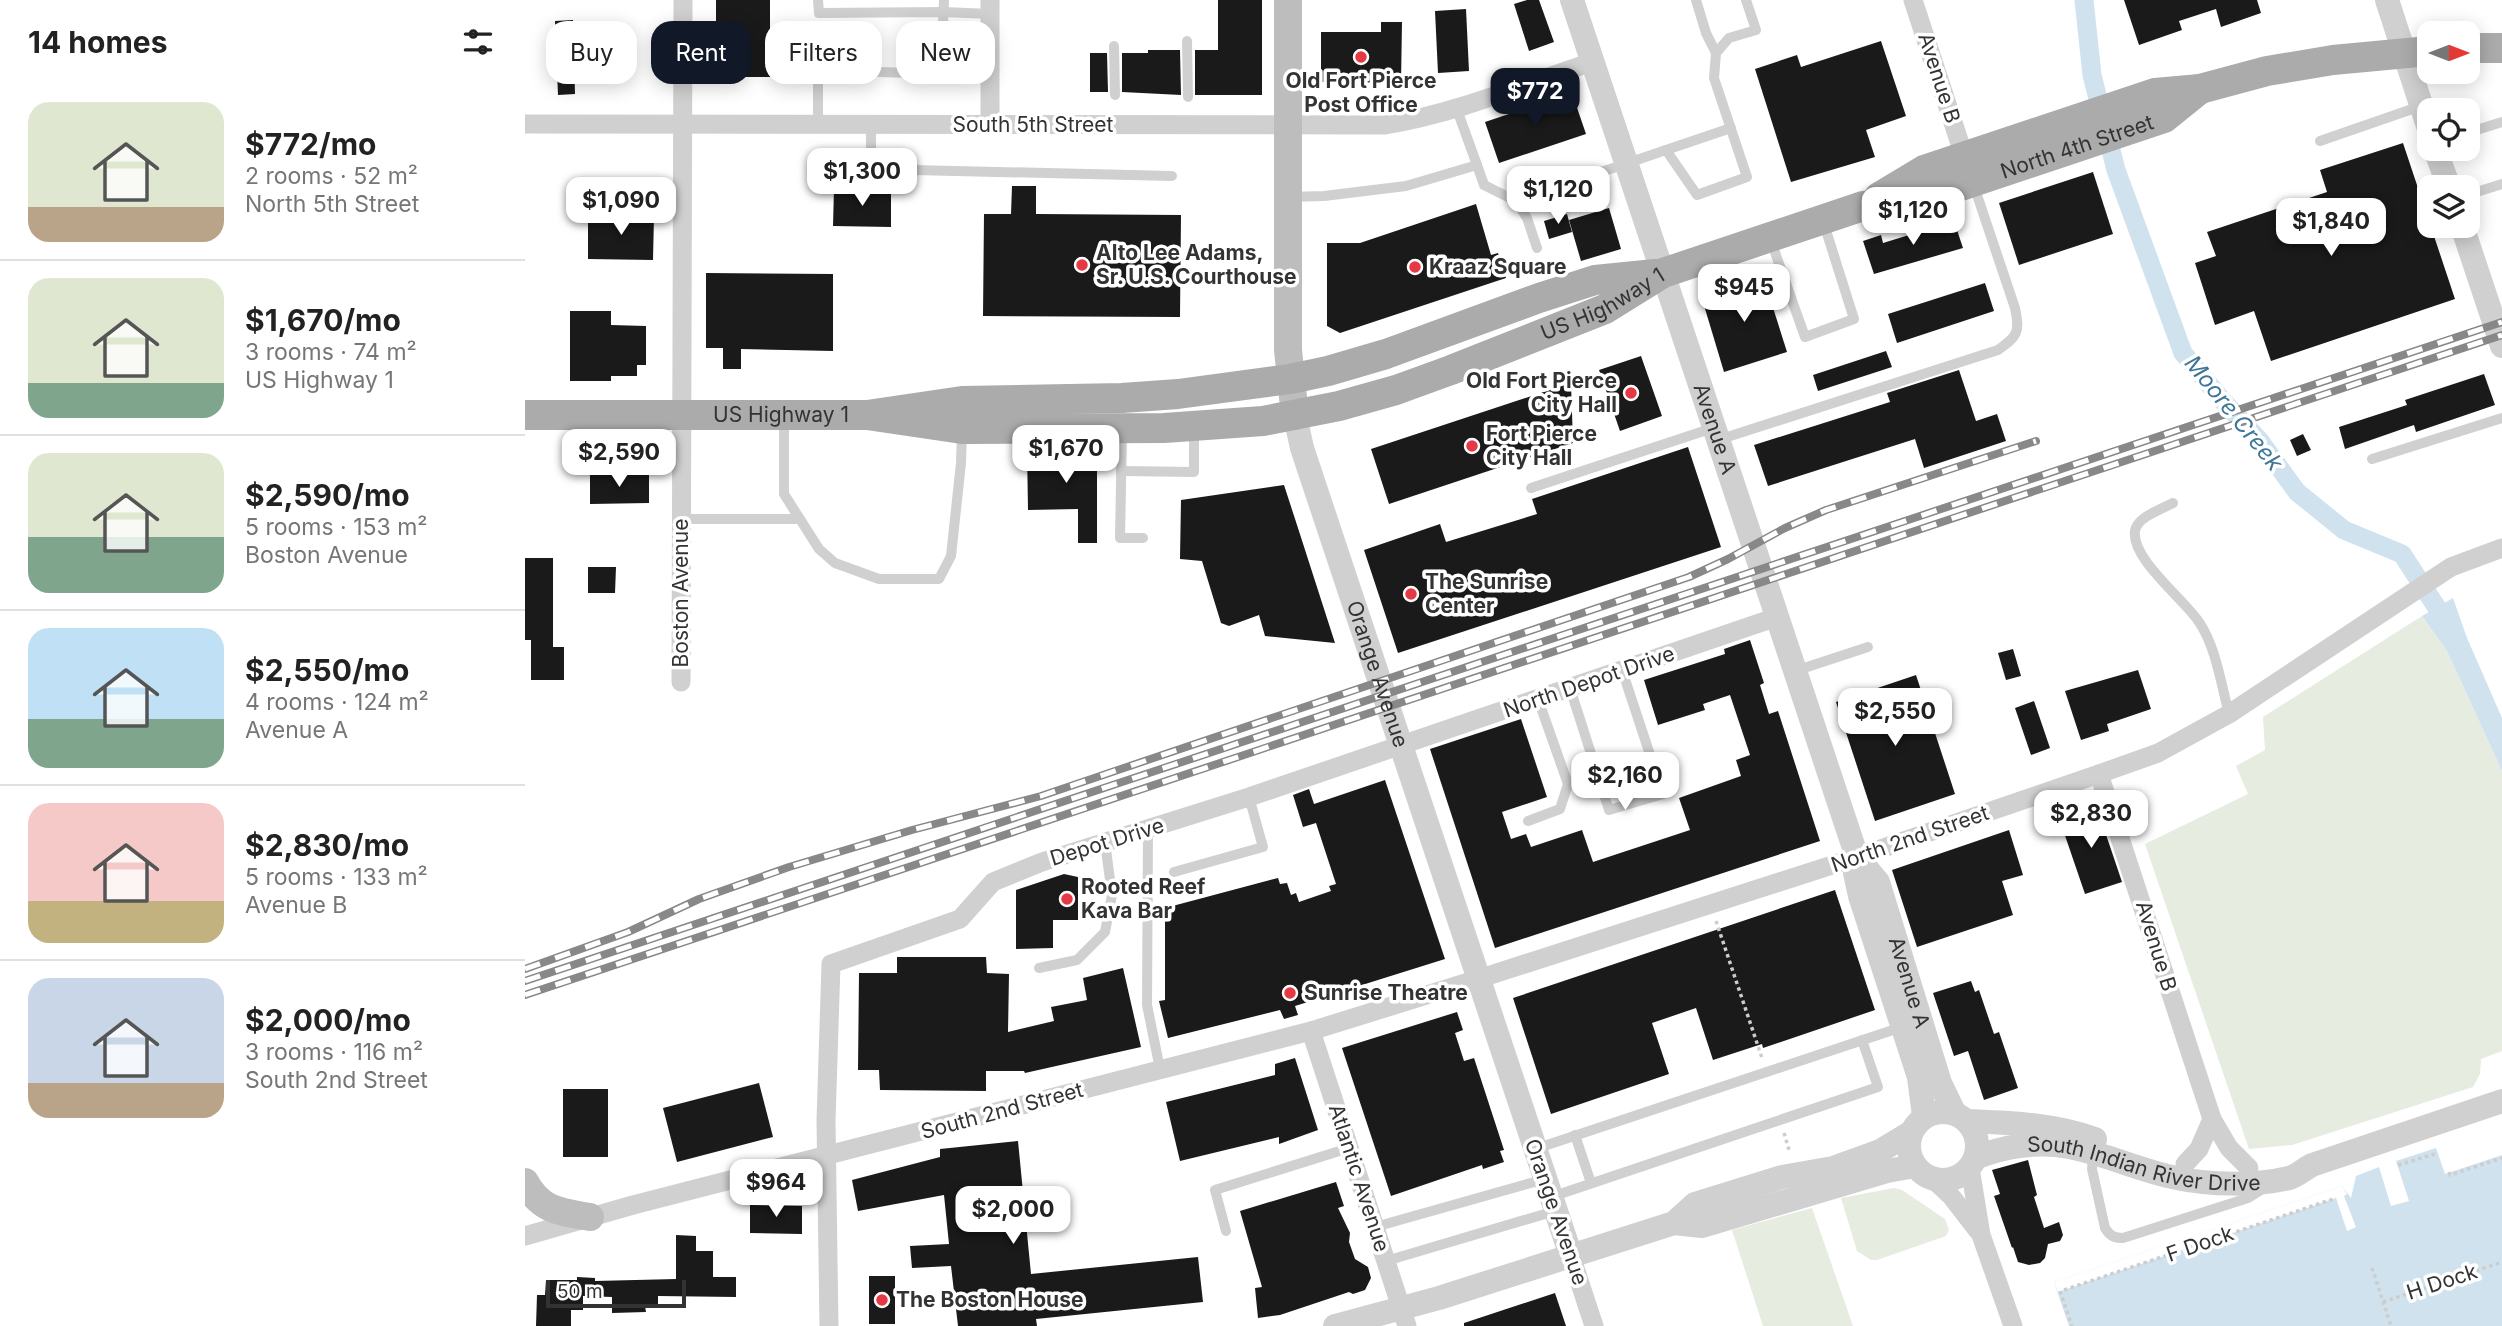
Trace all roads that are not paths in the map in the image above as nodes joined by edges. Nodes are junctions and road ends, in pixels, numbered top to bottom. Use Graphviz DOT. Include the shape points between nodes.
graph roads {
  1 [pos="683,0"];
  2 [pos="818,0"];
  3 [pos="944,0"];
  4 [pos="1288,0"];
  5 [pos="1572,0"];
  6 [pos="1696,0"];
  7 [pos="1746,0"];
  8 [pos="1913,0"];
  9 [pos="2387,0"];
  10 [pos="990,7"];
  11 [pos="944,12"];
  12 [pos="1187,41"];
  13 [pos="1114,46"];
  14 [pos="2480,48"];
  15 [pos="2502,48"];
  16 [pos="2416,51"];
  17 [pos="1716,53"];
  18 [pos="1592,62"];
  19 [pos="1115,95"];
  20 [pos="1188,97"];
  21 [pos="2422,98"];
  22 [pos="1456,107"];
  23 [pos="2417,120"];
  24 [pos="2502,122"];
  25 [pos="682,123"];
  26 [pos="818,123"];
  27 [pos="525,124"];
  28 [pos="871,124"];
  29 [pos="990,125"];
  30 [pos="1288,125"];
  31 [pos="1731,128"];
  32 [pos="2480,129"];
  33 [pos="2320,141"];
  34 [pos="1667,150"];
  35 [pos="1626,164"];
  36 [pos="1477,165"];
  37 [pos="1969,168"];
  38 [pos="1172,176"];
  39 [pos="2502,184"];
  40 [pos="2480,191"];
  41 [pos="1288,197"];
  42 [pos="1516,201"];
  43 [pos="1822,220"];
  44 [pos="1769,237"];
  45 [pos="2466,238"];
  46 [pos="1537,248"];
  47 [pos="1663,273"];
  48 [pos="2502,346"];
  49 [pos="1290,379"];
  50 [pos="525,415"];
  51 [pos="681,415"];
  52 [pos="784,415"];
  53 [pos="867,415"];
  54 [pos="1295,416"];
  55 [pos="2502,418"];
  56 [pos="1195,427"];
  57 [pos="1122,428"];
  58 [pos="962,429"];
  59 [pos="1715,434"];
  60 [pos="2372,459"];
  61 [pos="1121,471"];
  62 [pos="1531,488"];
  63 [pos="2173,503"];
  64 [pos="681,519"];
  65 [pos="800,519"];
  66 [pos="1143,538"];
  67 [pos="2502,548"];
  68 [pos="1777,617"];
  69 [pos="1868,647"];
  70 [pos="1622,670"];
  71 [pos="1795,671"];
  72 [pos="681,682"];
  73 [pos="1570,688"];
  74 [pos="1538,699"];
  75 [pos="2229,714"];
  76 [pos="1400,746"];
  77 [pos="2099,774"];
  78 [pos="1249,797"];
  79 [pos="1528,821"];
  80 [pos="1148,829"];
  81 [pos="1105,842"];
  82 [pos="1857,857"];
  83 [pos="1174,872"];
  84 [pos="1039,968"];
  85 [pos="1478,979"];
  86 [pos="1912,1023"];
  87 [pos="1311,1031"];
  88 [pos="1862,1040"];
  89 [pos="1160,1069"];
  90 [pos="2502,1101"];
  91 [pos="1961,1117"];
  92 [pos="2212,1119"];
  93 [pos="1917,1125"];
  94 [pos="1575,1135"];
  95 [pos="2096,1147"];
  96 [pos="1349,1148"];
  97 [pos="1535,1149"];
  98 [pos="827,1157"];
  99 [pos="1973,1163"];
  100 [pos="2185,1164"];
  101 [pos="2312,1165"];
  102 [pos="2249,1168"];
  103 [pos="1924,1172"];
  104 [pos="2273,1180"];
  105 [pos="1821,1181"];
  106 [pos="525,1182"];
  107 [pos="1591,1183"];
  108 [pos="1550,1195"];
  109 [pos="590,1217"];
  110 [pos="1375,1227"];
  111 [pos="1226,1231"];
  112 [pos="1981,1235"];
  113 [pos="525,1236"];
  114 [pos="1571,1256"];
  115 [pos="1386,1261"];
  116 [pos="1404,1317"];
  117 [pos="829,1326"];
  118 [pos="1335,1326"];
  119 [pos="1594,1326"];
  120 [pos="2013,1326"];
  1 -- 25 [label="street, Boston Avenue"];
  2 -- 11 [label="lane" via="819,13"];
  3 -- 11 [label="lane"];
  4 -- 30 [label="main road, Orange Avenue"];
  5 -- 18 [label="street, Avenue A"];
  6 -- 17 [label="lane"];
  7 -- 17 [label="lane" via="1756,30 1729,38"];
  8 -- 37 [label="street, Avenue B"];
  9 -- 16 [label="street"];
  10 -- 11 [label="lane"];
  10 -- 29 [label="street"];
  11 -- 26 [label="lane" via="941,74 818,70"];
  12 -- 20 [label="lane"];
  13 -- 19 [label="lane"];
  14 -- 15 [label="main road"];
  16 -- 21 [label="street"];
  16 -- 37 [label="main road, North 4th Street" via="2267,71 2200,89 2164,118 2142,111"];
  17 -- 31 [label="lane" via="1714,78"];
  18 -- 22 [label="street, South 5th Street"];
  18 -- 35 [label="street, Avenue A"];
  22 -- 30 [label="street, South 5th Street" via="1384,125"];
  22 -- 36 [label="lane"];
  23 -- 33 [label="lane"];
  24 -- 32 [label="lane"];
  25 -- 26 [label="street, South 5th Street"];
  25 -- 27 [label="street, South 5th Street"];
  25 -- 51 [label="street, Boston Avenue"];
  26 -- 28 [label="street, South 5th Street"];
  28 -- 29 [label="street, South 5th Street"];
  28 -- 38 [label="lane" via="871,169"];
  29 -- 30 [label="street, South 5th Street"];
  30 -- 41 [label="main road, Orange Avenue"];
  31 -- 34 [label="lane"];
  31 -- 34 [label="lane" via="1747,177 1710,191 1697,195"];
  34 -- 35 [label="lane"];
  35 -- 42 [label="lane"];
  35 -- 47 [label="street, Avenue A"];
  36 -- 41 [label="lane" via="1406,186"];
  36 -- 42 [label="lane" via="1484,185"];
  37 -- 43 [label="main road, North 4th Street" via="1934,195 1863,206"];
  37 -- 59 [label="lane" via="2015,308 2018,326 2014,339 1998,350"];
  39 -- 40 [label="lane"];
  41 -- 49 [label="main road, Orange Avenue"];
  42 -- 46 [label="lane"];
  43 -- 44 [label="main road, North 4th Street"];
  43 -- 44 [label="lane" via="1854,319 1805,337"];
  44 -- 47 [label="main road, North 4th Street"];
  45 -- 48 [label="street"];
  47 -- 49 [label="main road, US Highway 1" via="1595,280 1386,354"];
  47 -- 54 [label="main road, US Highway 1" via="1605,309 1451,370 1339,407"];
  47 -- 59 [label="street, Avenue A"];
  49 -- 53 [label="main road, US Highway 1" via="1122,398 962,401"];
  49 -- 54 [label="main road, Orange Avenue"];
  50 -- 51 [label="main road, US Highway 1"];
  51 -- 52 [label="main road, US Highway 1"];
  51 -- 64 [label="street, Boston Avenue"];
  52 -- 53 [label="main road, US Highway 1"];
  52 -- 65 [label="lane" via="784,494"];
  53 -- 58 [label="main road, US Highway 1"];
  54 -- 56 [label="main road, US Highway 1"];
  54 -- 76 [label="street, Orange Avenue"];
  55 -- 60 [label="lane"];
  56 -- 57 [label="main road, US Highway 1"];
  56 -- 61 [label="lane" via="1194,472"];
  57 -- 58 [label="main road, US Highway 1"];
  57 -- 61 [label="lane"];
  58 -- 65 [label="lane" via="951,556 939,579 879,579 835,563 819,549"];
  59 -- 62 [label="lane"];
  59 -- 68 [label="street, Avenue A"];
  61 -- 66 [label="lane" via="1120,538"];
  63 -- 75 [label="lane" via="2139,522 2137,541 2146,562 2199,622"];
  64 -- 65 [label="lane"];
  64 -- 72 [label="street, Boston Avenue"];
  67 -- 75 [label="street, North 2nd Street" via="2451,568 2400,599"];
  68 -- 70 [label="street, North Depot Drive"];
  68 -- 71 [label="street, Avenue A"];
  69 -- 71 [label="lane"];
  70 -- 73 [label="street, North Depot Drive"];
  70 -- 73 [label="lane" via="1663,793 1609,810"];
  71 -- 82 [label="street, Avenue A"];
  73 -- 74 [label="street, North Depot Drive"];
  74 -- 76 [label="street, North Depot Drive"];
  74 -- 79 [label="lane" via="1567,784 1560,809"];
  75 -- 77 [label="street, North 2nd Street" via="2158,753"];
  76 -- 78 [label="street, Depot Drive"];
  76 -- 85 [label="street, Orange Avenue"];
  77 -- 82 [label="street, North 2nd Street"];
  77 -- 92 [label="street, Avenue B"];
  78 -- 80 [label="street, Depot Drive"];
  78 -- 83 [label="lane" via="1263,847"];
  80 -- 81 [label="street, Depot Drive"];
  80 -- 89 [label="lane" via="1147,1005"];
  81 -- 84 [label="lane" via="1112,895 1105,932 1077,960"];
  81 -- 98 [label="street, Depot Drive" via="993,881 960,919 831,964"];
  82 -- 85 [label="street, North 2nd Street"];
  82 -- 86 [label="street, Avenue A" via="1878,882"];
  85 -- 87 [label="street, South 2nd Street"];
  85 -- 97 [label="street, Orange Avenue"];
  86 -- 88 [label="lane"];
  86 -- 91 [label="street, Avenue A"];
  86 -- 93 [label="street, Avenue A" via="1921,1088"];
  87 -- 89 [label="street, South 2nd Street"];
  87 -- 96 [label="street, Atlantic Avenue"];
  88 -- 94 [label="lane"];
  88 -- 107 [label="lane" via="1878,1087"];
  89 -- 98 [label="street, South 2nd Street"];
  90 -- 101 [label="street, South Indian River Drive"];
  91 -- 93 [label="street" via="1943,1111"];
  91 -- 95 [label="street, South Indian River Drive" via="2055,1127"];
  91 -- 99 [label="street" via="1976,1138"];
  92 -- 100 [label="street" via="2199,1149"];
  92 -- 102 [label="street, Avenue B" via="2229,1148"];
  93 -- 103 [label="street" via="1908,1145"];
  93 -- 105 [label="street" via="1880,1151"];
  94 -- 97 [label="lane"];
  94 -- 107 [label="lane"];
  95 -- 99 [label="street, South Indian River Drive" via="2027,1145 1991,1151"];
  95 -- 100 [label="street, South Indian River Drive"];
  95 -- 104 [label="street, South Indian River Drive" via="2177,1178"];
  95 -- 104 [label="lane" via="2092,1169 2105,1228 2115,1238 2248,1198"];
  96 -- 110 [label="street, Atlantic Avenue"];
  96 -- 111 [label="lane" via="1215,1190"];
  97 -- 108 [label="street, Orange Avenue"];
  98 -- 109 [label="street, South 2nd Street"];
  98 -- 117 [label="street"];
  99 -- 103 [label="street" via="1954,1180"];
  99 -- 112 [label="street"];
  100 -- 102 [label="street, South Indian River Drive"];
  101 -- 102 [label="street, South Indian River Drive"];
  101 -- 104 [label="street, South Indian River Drive" via="2291,1178"];
  103 -- 105 [label="street" via="1894,1169"];
  103 -- 112 [label="street" via="1951,1196"];
  105 -- 114 [label="street" via="1782,1177 1695,1204 1674,1223"];
  106 -- 109 [label="main road" via="536,1200 548,1207"];
  107 -- 108 [label="lane"];
  108 -- 110 [label="lane"];
  108 -- 114 [label="street, Orange Avenue"];
  108 -- 115 [label="lane"];
  109 -- 113 [label="street, South 2nd Street"];
  110 -- 115 [label="street, Atlantic Avenue"];
  112 -- 120 [label="street"];
  114 -- 116 [label="street"];
  114 -- 119 [label="street, Orange Avenue"];
  115 -- 116 [label="street, Atlantic Avenue"];
  116 -- 118 [label="street"];
}
